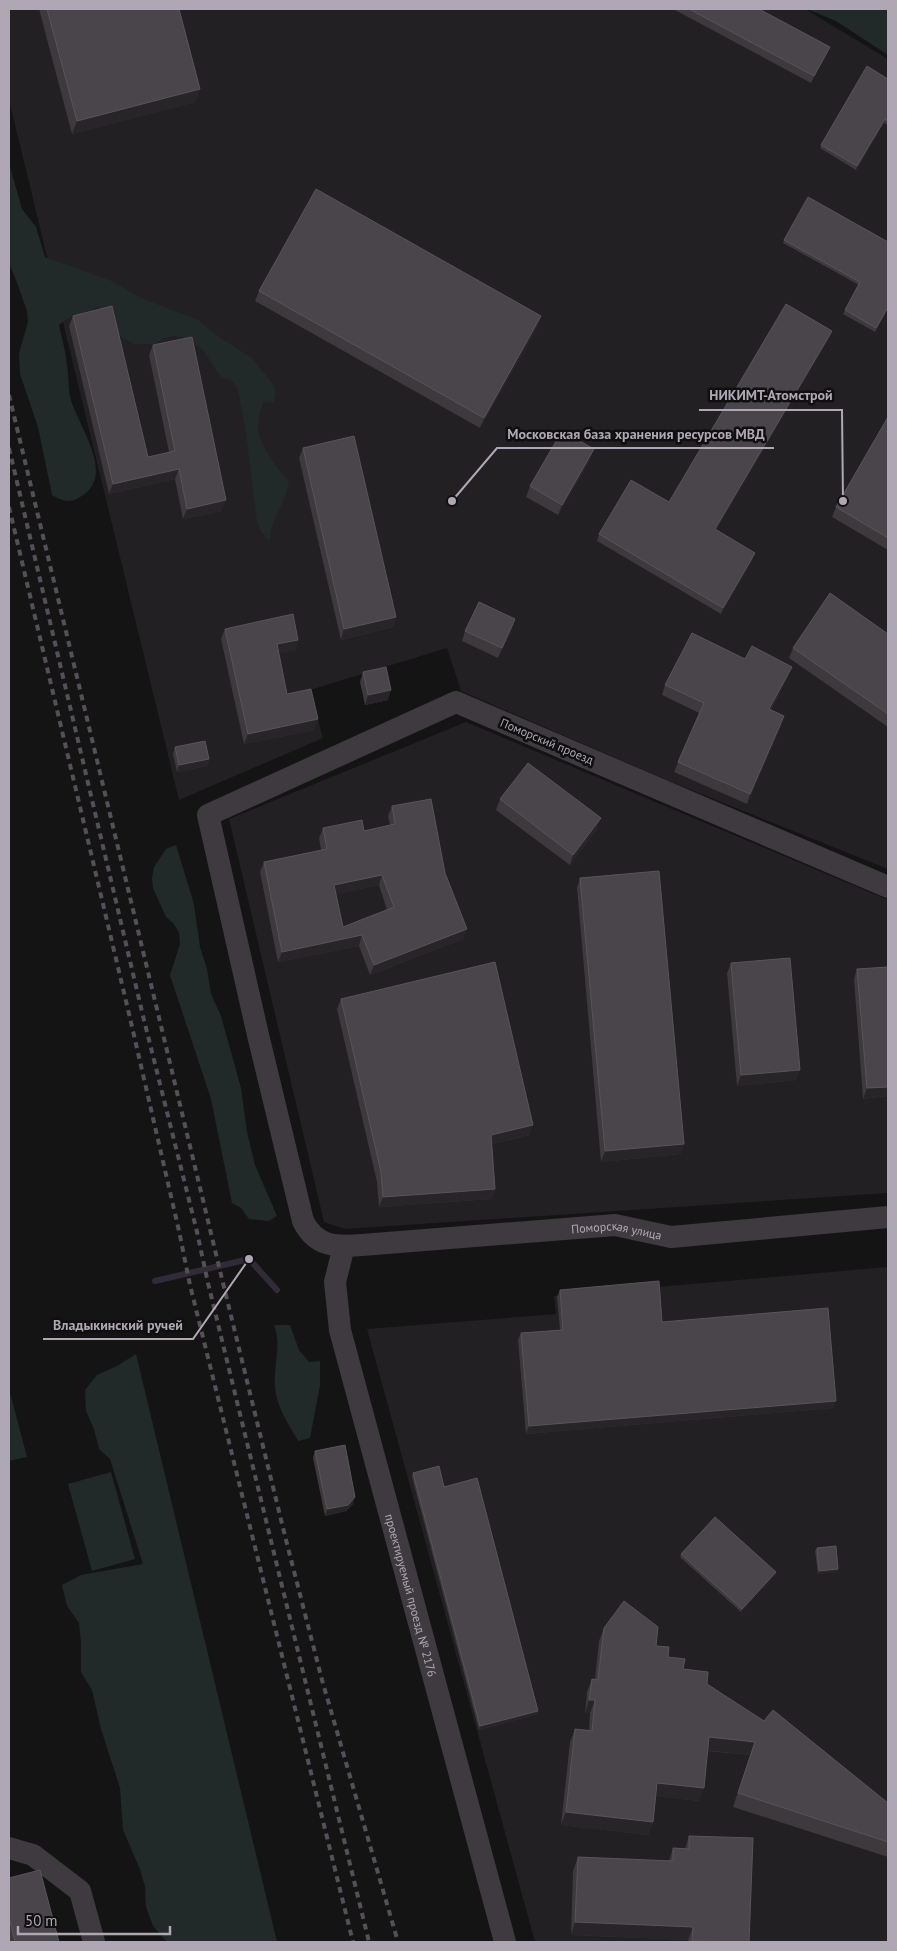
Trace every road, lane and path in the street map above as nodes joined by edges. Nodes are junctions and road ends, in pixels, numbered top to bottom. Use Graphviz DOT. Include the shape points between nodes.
graph roads {
  1 [pos="208,815"];
  2 [pos="888,888"];
  3 [pos="888,1218"];
  4 [pos="344,1246"];
  5 [pos="9,1848"];
  6 [pos="94,1942"];
  7 [pos="505,1942"];
  1 -- 2 [label="street, Поморский проезд" via="456,702"];
  1 -- 4 [label="street, Поморская улица" via="303,1222 318,1240"];
  3 -- 4 [label="street, Поморская улица" via="671,1237 615,1224"];
  4 -- 7 [label="street, проектируемый проезд № 2176" via="335,1282 340,1330"];
  5 -- 6 [label="street" via="33,1855 80,1891"];
}
